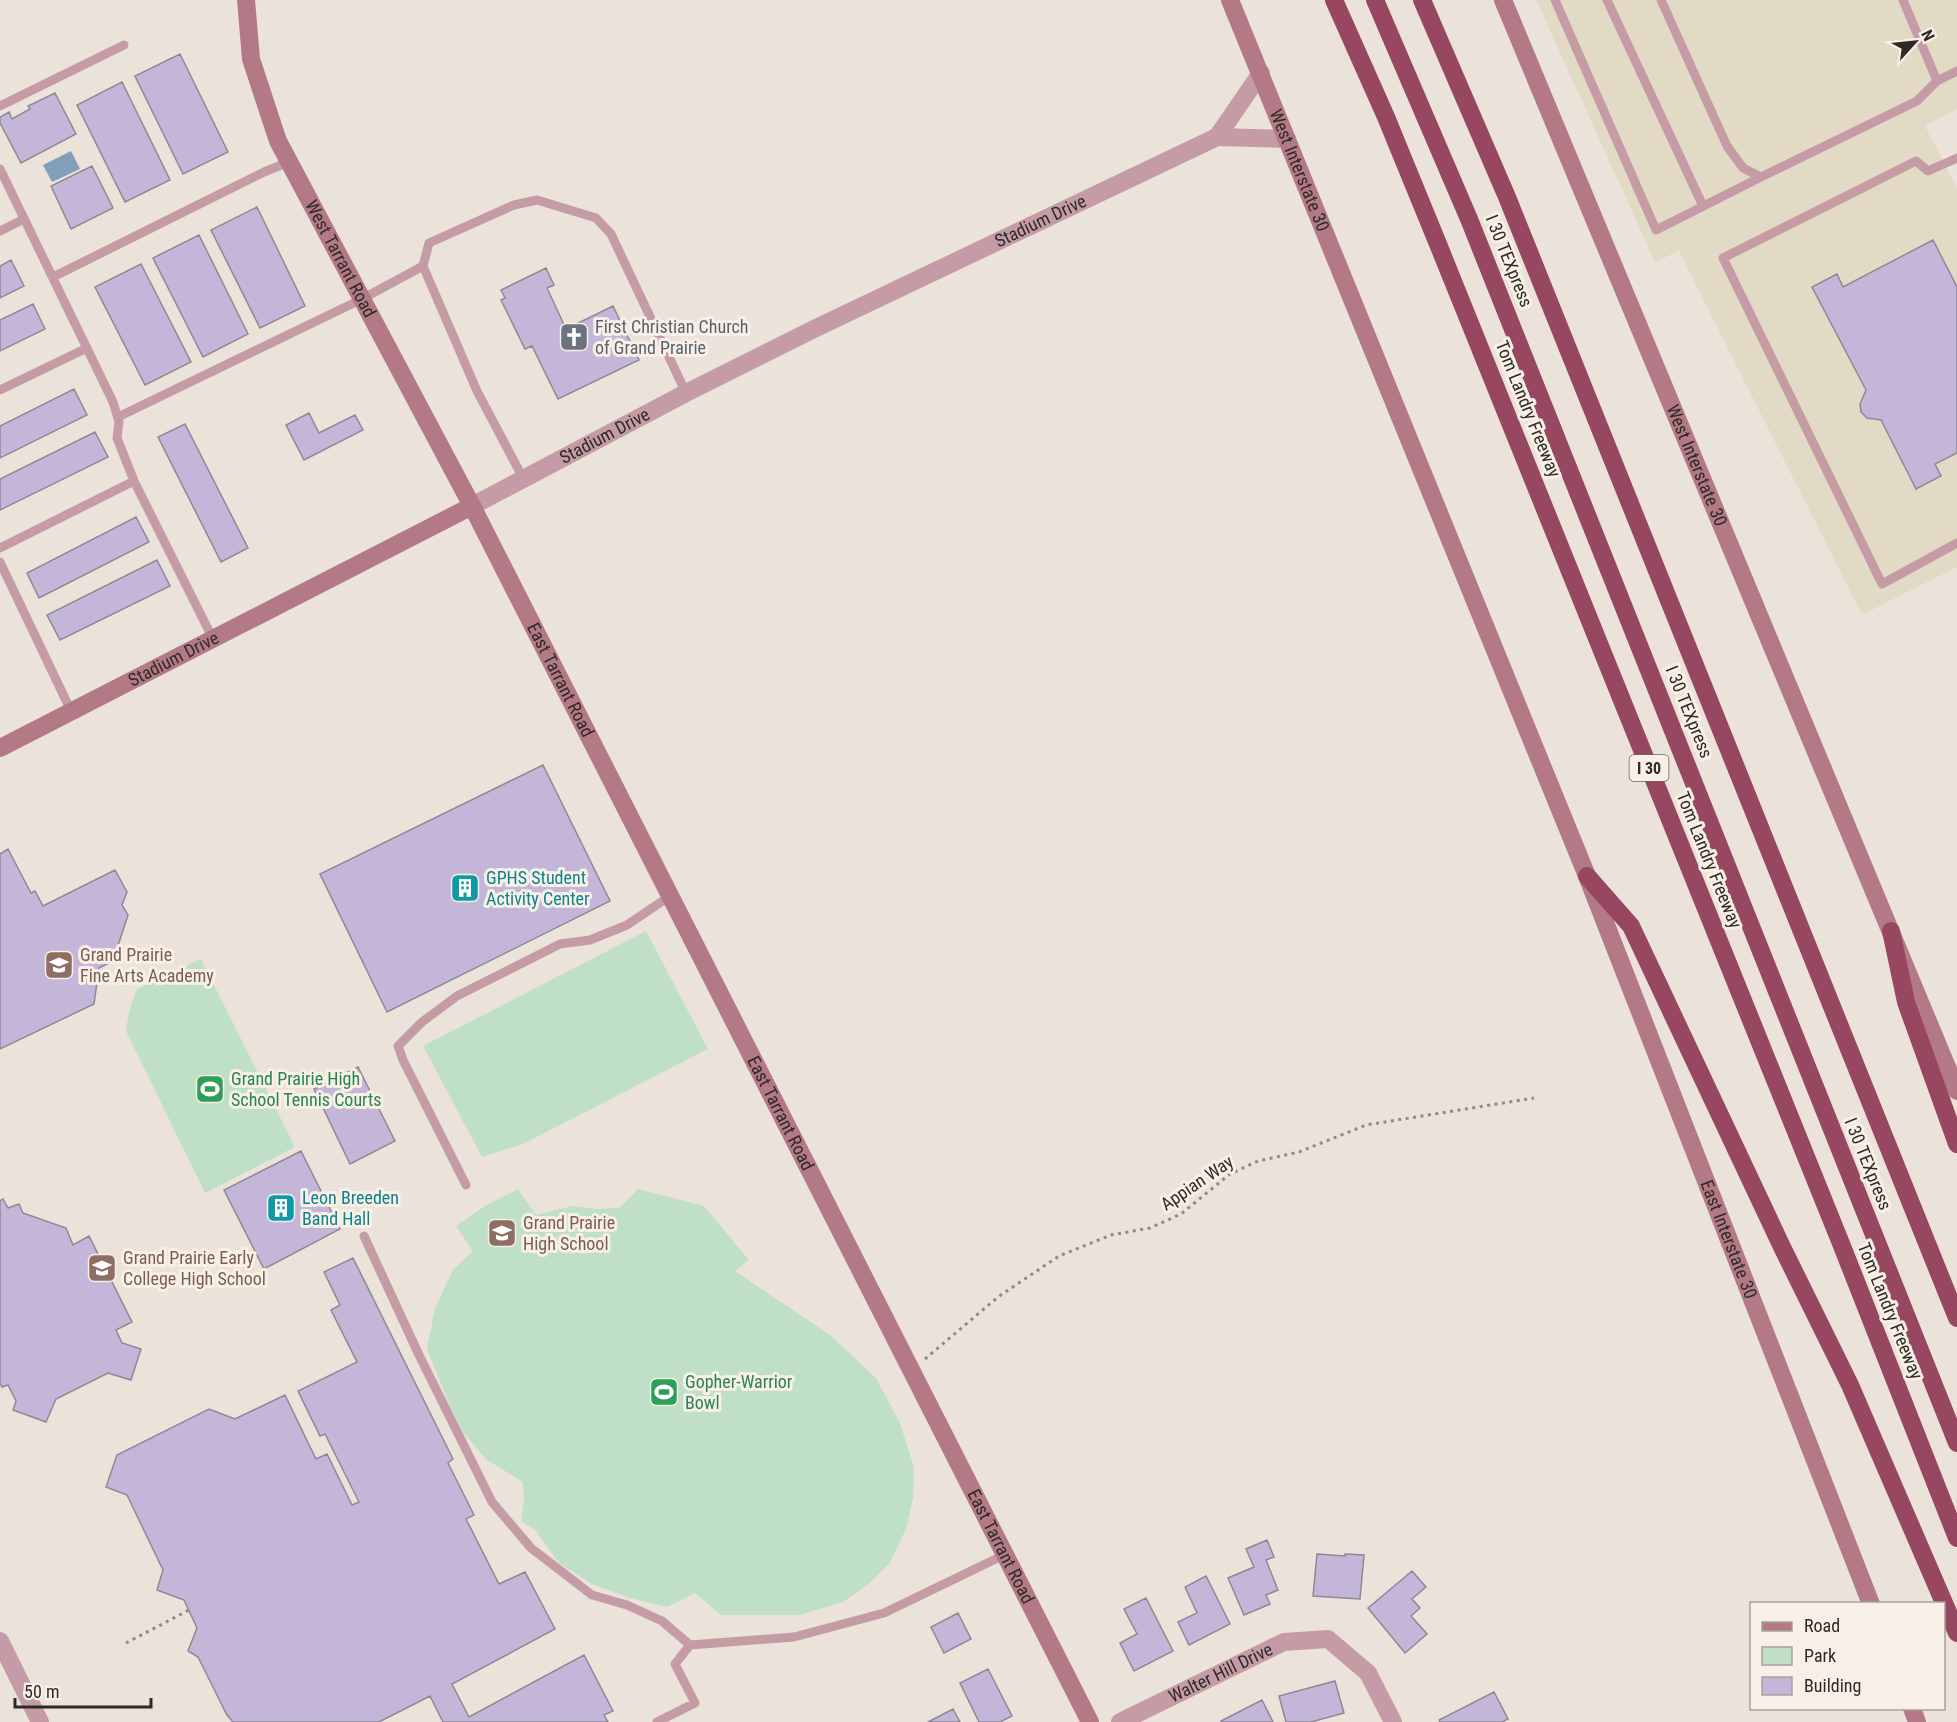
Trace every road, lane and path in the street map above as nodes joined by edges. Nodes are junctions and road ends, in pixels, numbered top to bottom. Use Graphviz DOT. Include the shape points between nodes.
graph roads {
  1 [pos="246,0"];
  2 [pos="1230,0"];
  3 [pos="1334,0"];
  4 [pos="1375,0"];
  5 [pos="1422,0"];
  6 [pos="1503,0"];
  7 [pos="1555,0"];
  8 [pos="1607,0"];
  9 [pos="1661,0"];
  10 [pos="1903,0"];
  11 [pos="124,45"];
  12 [pos="1957,71"];
  13 [pos="1261,73"];
  14 [pos="1937,81"];
  15 [pos="0,106"];
  16 [pos="1217,137"];
  17 [pos="1287,139"];
  18 [pos="1957,158"];
  19 [pos="289,162"];
  20 [pos="0,169"];
  21 [pos="1761,177"];
  22 [pos="1703,207"];
  23 [pos="24,219"];
  24 [pos="0,231"];
  25 [pos="423,266"];
  26 [pos="53,277"];
  27 [pos="362,298"];
  28 [pos="87,348"];
  29 [pos="0,390"];
  30 [pos="686,393"];
  31 [pos="118,417"];
  32 [pos="524,480"];
  33 [pos="134,482"];
  34 [pos="472,506"];
  35 [pos="1957,543"];
  36 [pos="0,548"];
  37 [pos="0,562"];
  38 [pos="213,639"];
  39 [pos="71,711"];
  40 [pos="0,748"];
  41 [pos="1587,876"];
  42 [pos="670,896"];
  43 [pos="1891,931"];
  44 [pos="1957,1091"];
  45 [pos="1534,1098"];
  46 [pos="1957,1143"];
  47 [pos="466,1185"];
  48 [pos="364,1236"];
  49 [pos="1957,1318"];
  50 [pos="910,1372"];
  51 [pos="1957,1443"];
  52 [pos="1957,1539"];
  53 [pos="1004,1555"];
  54 [pos="1870,1602"];
  55 [pos="1944,1602"];
  56 [pos="1945,1605"];
  57 [pos="189,1610"];
  58 [pos="1957,1633"];
  59 [pos="0,1641"];
  60 [pos="126,1642"];
  61 [pos="690,1645"];
  62 [pos="40,1722"];
  63 [pos="657,1722"];
  64 [pos="1089,1722"];
  65 [pos="1119,1722"];
  66 [pos="1393,1722"];
  1 -- 19 [label="main road, West Tarrant Road" via="251,59 278,141"];
  2 -- 13 [label="main road, West Interstate 30"];
  3 -- 52 [label="highway, Tom Landry Freeway / I 30" via="1438,244"];
  4 -- 51 [label="highway, I 30 TEXpress" via="1474,230"];
  5 -- 49 [label="highway" via="1507,197"];
  6 -- 43 [label="main road, West Interstate 30"];
  7 -- 22 [label="lane" via="1656,230"];
  8 -- 22 [label="lane"];
  9 -- 21 [label="lane" via="1727,146 1743,168"];
  10 -- 14 [label="lane"];
  11 -- 15 [label="lane"];
  12 -- 14 [label="lane"];
  13 -- 16 [label="street"];
  13 -- 17 [label="main road, West Interstate 30"];
  14 -- 21 [label="lane" via="1917,101"];
  16 -- 17 [label="street, Stadium Drive"];
  16 -- 30 [label="street, Stadium Drive"];
  17 -- 41 [label="main road, West Interstate 30"];
  18 -- 35 [label="lane" via="1928,171 1916,161 1723,258 1882,584"];
  19 -- 26 [label="lane"];
  19 -- 27 [label="main road, West Tarrant Road"];
  20 -- 23 [label="lane"];
  21 -- 22 [label="lane"];
  23 -- 24 [label="lane"];
  23 -- 26 [label="lane"];
  25 -- 27 [label="lane"];
  25 -- 30 [label="lane" via="429,243 514,205 537,200 596,218 611,234"];
  25 -- 32 [label="lane" via="477,391"];
  26 -- 28 [label="lane"];
  27 -- 31 [label="lane"];
  27 -- 34 [label="main road, West Tarrant Road"];
  28 -- 29 [label="lane"];
  28 -- 31 [label="lane"];
  30 -- 32 [label="street, Stadium Drive"];
  31 -- 33 [label="lane" via="117,438"];
  32 -- 34 [label="street, Stadium Drive"];
  33 -- 36 [label="lane"];
  33 -- 38 [label="lane"];
  34 -- 38 [label="main road, Stadium Drive"];
  34 -- 42 [label="main road, East Tarrant Road"];
  37 -- 39 [label="lane"];
  38 -- 39 [label="main road, Stadium Drive"];
  39 -- 40 [label="main road, Stadium Drive"];
  41 -- 54 [label="main road, East Interstate 30"];
  41 -- 55 [label="highway" via="1631,926 1850,1385"];
  42 -- 47 [label="lane" via="627,925 590,940 560,944 457,996 398,1046"];
  42 -- 50 [label="main road, East Tarrant Road"];
  43 -- 44 [label="main road"];
  43 -- 46 [label="highway" via="1906,1002"];
  45 -- 50 [label="path, Appian Way" via="1366,1125 1299,1152 1258,1161 1230,1174 1181,1214 1150,1228 1111,1235 1059,1256 998,1297"];
  48 -- 61 [label="lane" via="492,1502 531,1548 592,1595 662,1621"];
  50 -- 53 [label="main road, East Tarrant Road"];
  53 -- 61 [label="lane" via="884,1612 794,1637"];
  53 -- 64 [label="main road, East Tarrant Road"];
  56 -- 58 [label="highway"];
  57 -- 60 [label="path"];
  59 -- 62 [label="street"];
  61 -- 63 [label="lane" via="675,1664 695,1703"];
  65 -- 66 [label="street, Walter Hill Drive" via="1284,1642 1328,1640 1368,1673"];
}
